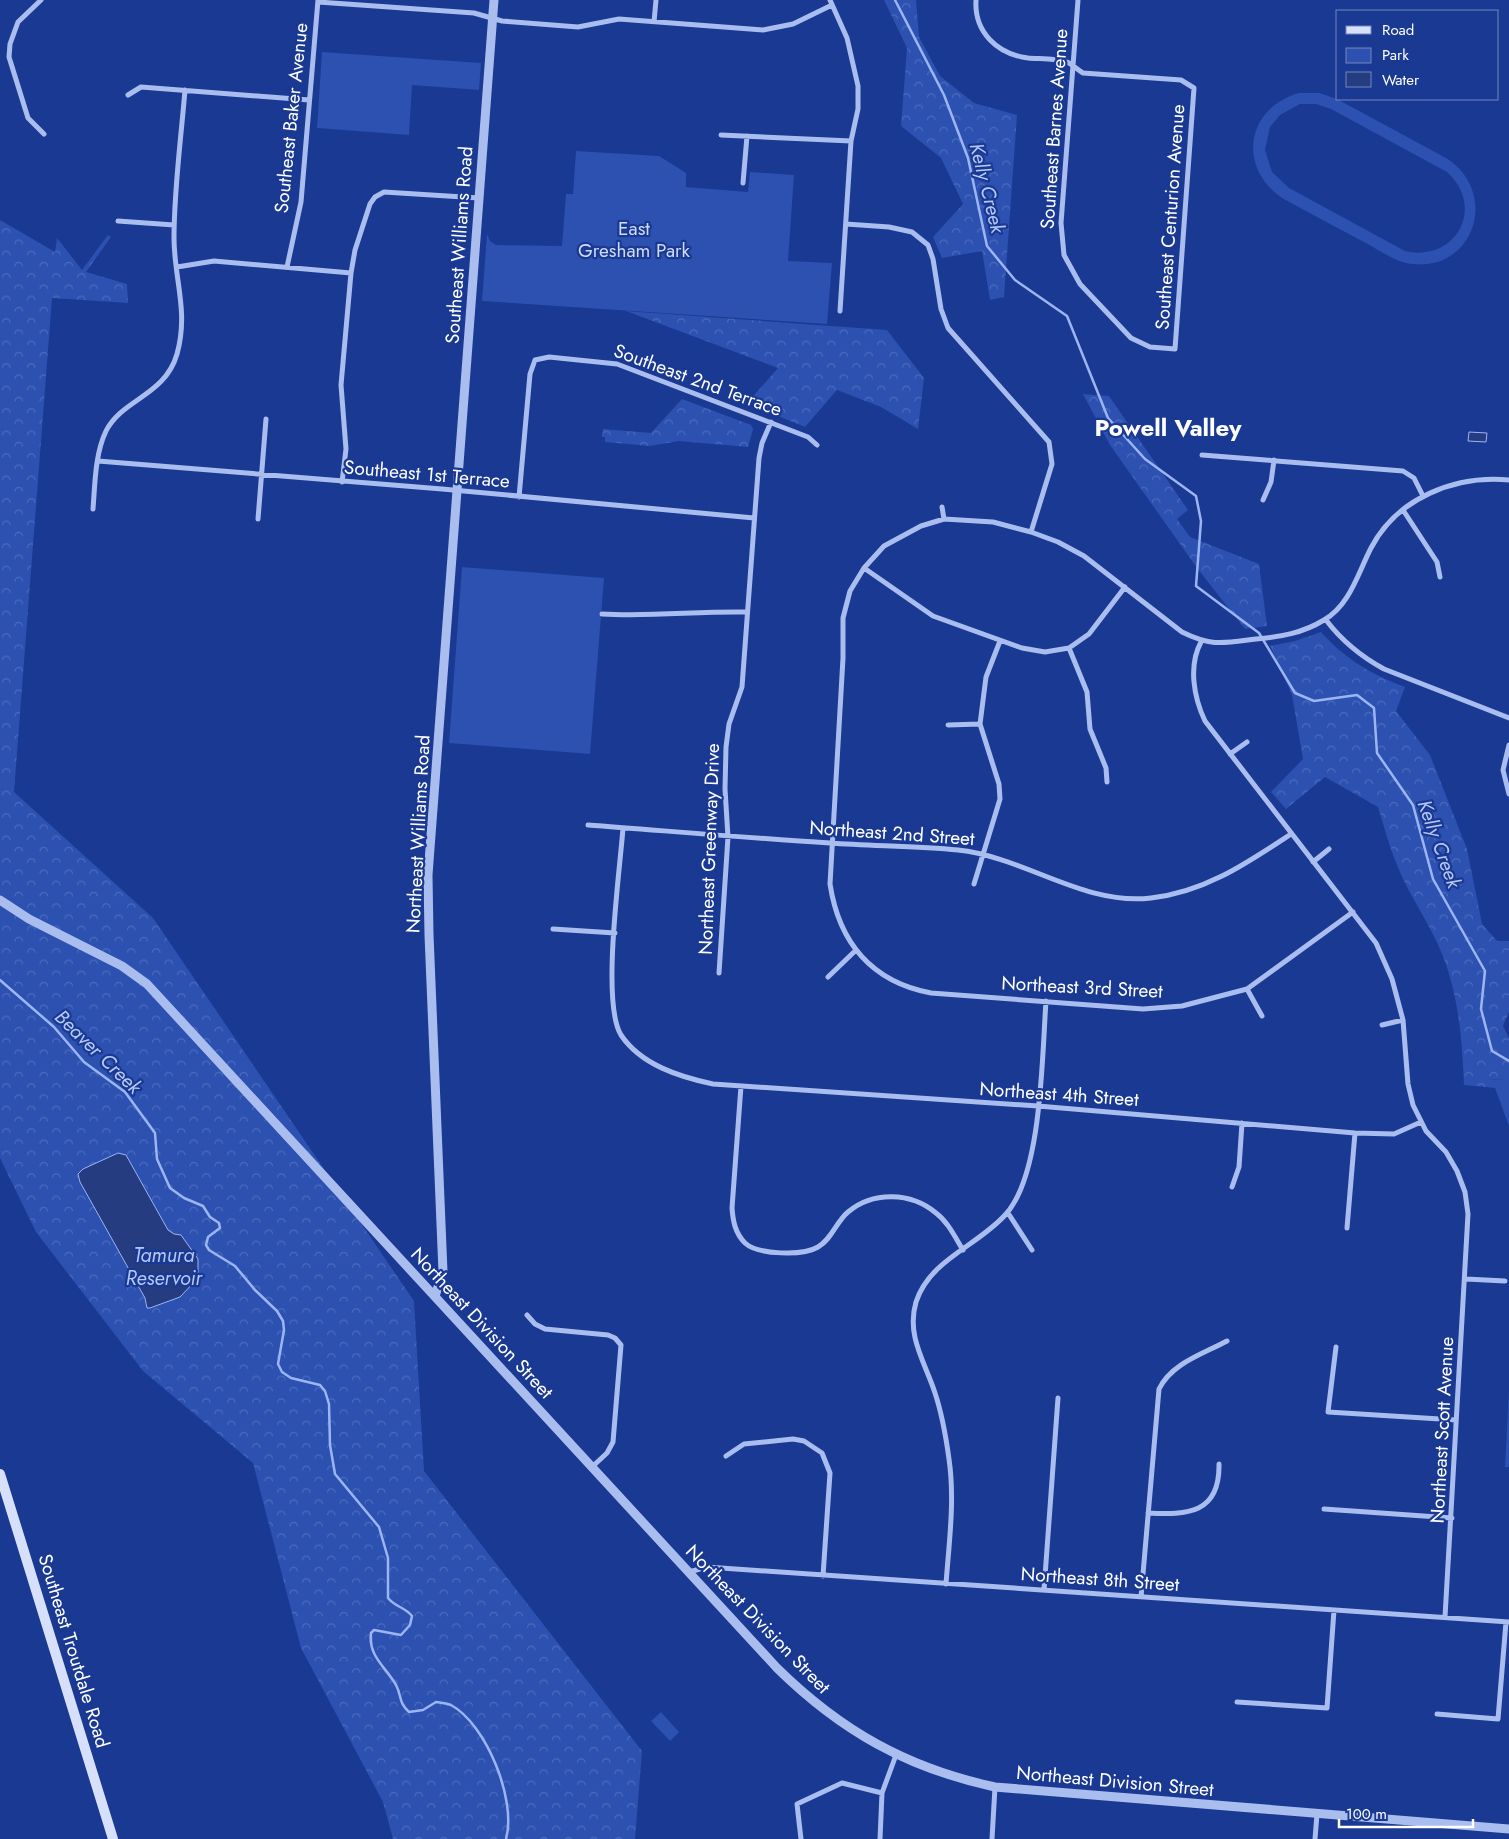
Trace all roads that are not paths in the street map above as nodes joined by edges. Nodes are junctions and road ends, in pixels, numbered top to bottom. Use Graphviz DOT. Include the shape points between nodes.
graph roads {
  1 [pos="41,0"];
  2 [pos="494,0"];
  3 [pos="656,0"];
  4 [pos="976,0"];
  5 [pos="1078,0"];
  6 [pos="318,1"];
  7 [pos="831,2"];
  8 [pos="493,18"];
  9 [pos="654,22"];
  10 [pos="1072,66"];
  11 [pos="185,90"];
  12 [pos="128,95"];
  13 [pos="309,100"];
  14 [pos="44,134"];
  15 [pos="721,135"];
  16 [pos="747,136"];
  17 [pos="851,141"];
  18 [pos="743,183"];
  19 [pos="479,198"];
  20 [pos="118,221"];
  21 [pos="846,224"];
  22 [pos="174,225"];
  23 [pos="177,267"];
  24 [pos="287,267"];
  25 [pos="351,273"];
  26 [pos="840,311"];
  27 [pos="1175,349"];
  28 [pos="266,419"];
  29 [pos="772,422"];
  30 [pos="817,445"];
  31 [pos="1202,455"];
  32 [pos="1274,460"];
  33 [pos="98,461"];
  34 [pos="262,476"];
  35 [pos="1509,480"];
  36 [pos="342,482"];
  37 [pos="457,492"];
  38 [pos="1423,496"];
  39 [pos="519,497"];
  40 [pos="1263,500"];
  41 [pos="942,507"];
  42 [pos="93,509"];
  43 [pos="1403,510"];
  44 [pos="754,518"];
  45 [pos="258,519"];
  46 [pos="944,519"];
  47 [pos="1031,532"];
  48 [pos="864,568"];
  49 [pos="1440,578"];
  50 [pos="1125,587"];
  51 [pos="746,612"];
  52 [pos="602,614"];
  53 [pos="1326,620"];
  54 [pos="1000,641"];
  55 [pos="1200,642"];
  56 [pos="1069,648"];
  57 [pos="1509,718"];
  58 [pos="980,724"];
  59 [pos="948,725"];
  60 [pos="1247,742"];
  61 [pos="1509,744"];
  62 [pos="1230,754"];
  63 [pos="1107,782"];
  64 [pos="1509,794"];
  65 [pos="588,825"];
  66 [pos="623,828"];
  67 [pos="1291,834"];
  68 [pos="728,837"];
  69 [pos="832,843"];
  70 [pos="1329,848"];
  71 [pos="983,854"];
  72 [pos="1313,862"];
  73 [pos="974,884"];
  74 [pos="0,900"];
  75 [pos="1353,912"];
  76 [pos="553,929"];
  77 [pos="615,933"];
  78 [pos="855,951"];
  79 [pos="719,973"];
  80 [pos="828,977"];
  81 [pos="1247,989"];
  82 [pos="1046,1002"];
  83 [pos="1262,1016"];
  84 [pos="1403,1020"];
  85 [pos="1382,1025"];
  86 [pos="741,1086"];
  87 [pos="1038,1106"];
  88 [pos="1421,1122"];
  89 [pos="1242,1123"];
  90 [pos="1355,1133"];
  91 [pos="1232,1187"];
  92 [pos="1008,1213"];
  93 [pos="1347,1228"];
  94 [pos="963,1250"];
  95 [pos="1032,1250"];
  96 [pos="1466,1279"];
  97 [pos="1505,1281"];
  98 [pos="435,1296"];
  99 [pos="527,1314"];
  100 [pos="1227,1341"];
  101 [pos="1336,1347"];
  102 [pos="1058,1398"];
  103 [pos="1456,1420"];
  104 [pos="726,1456"];
  105 [pos="1219,1464"];
  106 [pos="592,1467"];
  107 [pos="0,1474"];
  108 [pos="1324,1509"];
  109 [pos="1148,1513"];
  110 [pos="1452,1518"];
  111 [pos="689,1572"];
  112 [pos="823,1576"];
  113 [pos="946,1584"];
  114 [pos="1044,1590"];
  115 [pos="1141,1597"];
  116 [pos="1334,1610"];
  117 [pos="1445,1617"];
  118 [pos="1508,1622"];
  119 [pos="1237,1702"];
  120 [pos="1437,1714"];
  121 [pos="896,1755"];
  122 [pos="995,1787"];
  123 [pos="882,1792"];
  124 [pos="1317,1814"];
  125 [pos="1509,1829"];
  126 [pos="113,1839"];
  127 [pos="801,1839"];
  128 [pos="880,1839"];
  129 [pos="992,1839"];
  130 [pos="1315,1839"];
  1 -- 14 [label="street" via="18,22 9,57 28,118"];
  2 -- 8 [label="street, Southeast Williams Road"];
  3 -- 9 [label="street"];
  4 -- 10 [label="street" via="982,30 996,47 1020,57 1066,62"];
  5 -- 10 [label="street, Southeast Barnes Avenue"];
  6 -- 8 [label="street" via="474,13"];
  6 -- 13 [label="street, Southeast Baker Avenue"];
  7 -- 9 [label="street" via="793,24 774,29"];
  7 -- 17 [label="street" via="847,38 858,86 858,109"];
  8 -- 9 [label="street" via="578,27 619,19"];
  8 -- 19 [label="street, Southeast Williams Road"];
  10 -- 27 [label="street, Southeast Barnes Avenue" via="1061,228 1064,255 1080,284 1130,338 1150,347"];
  10 -- 27 [label="street, Southeast Centurion Avenue" via="1083,73 1181,80 1194,88"];
  11 -- 12 [label="street" via="142,87"];
  11 -- 13 [label="street"];
  11 -- 22 [label="street"];
  13 -- 24 [label="street, Southeast Baker Avenue" via="301,202"];
  15 -- 16 [label="street"];
  16 -- 17 [label="street"];
  16 -- 18 [label="street"];
  17 -- 21 [label="street"];
  19 -- 25 [label="street" via="394,192 375,196 355,250"];
  19 -- 37 [label="street, Southeast Williams Road"];
  20 -- 22 [label="street"];
  21 -- 26 [label="street"];
  21 -- 47 [label="street" via="912,232 928,244 948,328 1049,442 1052,464"];
  22 -- 23 [label="street"];
  23 -- 24 [label="street" via="214,261"];
  23 -- 33 [label="street" via="182,303 176,356 165,378 120,414 106,430"];
  24 -- 25 [label="street"];
  25 -- 36 [label="street" via="341,384 346,449"];
  28 -- 34 [label="street"];
  29 -- 30 [label="street, Southeast 2nd Terrace" via="808,437"];
  29 -- 39 [label="street, Southeast 2nd Terrace" via="616,364 549,357 535,360 530,374"];
  29 -- 44 [label="street, Northeast Greenway Drive" via="759,458"];
  31 -- 32 [label="street"];
  32 -- 38 [label="street" via="1403,471 1414,478"];
  32 -- 40 [label="street" via="1271,482"];
  33 -- 34 [label="street, Southeast 1st Terrace"];
  33 -- 42 [label="street"];
  34 -- 36 [label="street, Southeast 1st Terrace"];
  34 -- 45 [label="street"];
  35 -- 38 [label="street" via="1464,481"];
  36 -- 37 [label="street, Southeast 1st Terrace"];
  37 -- 39 [label="street, Southeast 1st Terrace"];
  37 -- 98 [label="street, Northeast Williams Road" via="428,897 442,1272"];
  38 -- 43 [label="street"];
  39 -- 44 [label="street, Southeast 1st Terrace"];
  41 -- 46 [label="street"];
  43 -- 49 [label="street" via="1437,562"];
  43 -- 53 [label="street" via="1380,533 1353,588"];
  44 -- 51 [label="street, Northeast Greenway Drive"];
  46 -- 47 [label="street" via="993,522"];
  46 -- 48 [label="street, Northeast 3rd Street" via="899,536 884,546"];
  47 -- 50 [label="street" via="1084,556"];
  48 -- 54 [label="street" via="933,616"];
  48 -- 69 [label="street, Northeast 3rd Street" via="850,591 843,618"];
  50 -- 55 [label="street" via="1182,632"];
  50 -- 56 [label="street" via="1089,634"];
  51 -- 52 [label="street" via="639,616"];
  51 -- 68 [label="street, Northeast Greenway Drive" via="742,687 726,747"];
  53 -- 55 [label="street" via="1297,634 1217,644"];
  53 -- 57 [label="street" via="1346,644 1384,669"];
  54 -- 56 [label="street" via="1045,652"];
  54 -- 58 [label="street" via="986,677"];
  55 -- 62 [label="street, Northeast Scott Avenue" via="1195,663 1198,702 1210,730"];
  56 -- 63 [label="street" via="1087,692 1090,729 1106,768"];
  58 -- 59 [label="street"];
  58 -- 71 [label="street" via="999,784 1000,799"];
  60 -- 62 [label="street"];
  61 -- 64 [label="street" via="1503,770"];
  62 -- 67 [label="street, Northeast Scott Avenue"];
  65 -- 66 [label="street, Northeast 2nd Street"];
  66 -- 68 [label="street, Northeast 2nd Street"];
  66 -- 77 [label="street, Northeast 4th Street"];
  67 -- 71 [label="street, Northeast 2nd Street" via="1218,879 1189,891 1150,898 1096,894"];
  67 -- 72 [label="street, Northeast Scott Avenue"];
  68 -- 69 [label="street, Northeast 2nd Street"];
  68 -- 79 [label="street, Northeast Greenway Drive"];
  69 -- 71 [label="street, Northeast 2nd Street"];
  69 -- 78 [label="street, Northeast 3rd Street" via="829,874 832,895 837,916"];
  70 -- 72 [label="street"];
  71 -- 73 [label="street"];
  72 -- 75 [label="street, Northeast Scott Avenue"];
  74 -- 98 [label="street, Northeast Division Street" via="29,919 141,978"];
  75 -- 81 [label="street, Northeast 3rd Street"];
  75 -- 84 [label="street, Northeast Scott Avenue" via="1385,960"];
  76 -- 77 [label="street"];
  77 -- 86 [label="street, Northeast 4th Street" via="612,1003 620,1033 628,1043 648,1060 692,1080"];
  78 -- 80 [label="street"];
  78 -- 82 [label="street, Northeast 3rd Street" via="881,974 921,991"];
  81 -- 82 [label="street, Northeast 3rd Street" via="1168,1008"];
  81 -- 83 [label="street"];
  82 -- 87 [label="street"];
  84 -- 85 [label="street"];
  84 -- 88 [label="street, Northeast Scott Avenue" via="1408,1084"];
  86 -- 87 [label="street, Northeast 4th Street"];
  86 -- 94 [label="street" via="732,1208 738,1235 746,1244 755,1249 793,1253 813,1250 856,1206 876,1198 897,1196 918,1201 936,1212"];
  87 -- 89 [label="street, Northeast 4th Street"];
  87 -- 92 [label="street" via="1032,1156"];
  88 -- 90 [label="street, Northeast 4th Street" via="1394,1134"];
  88 -- 96 [label="street, Northeast Scott Avenue" via="1446,1152 1462,1181 1468,1214"];
  89 -- 90 [label="street, Northeast 4th Street"];
  89 -- 91 [label="street" via="1239,1167"];
  90 -- 93 [label="street"];
  92 -- 94 [label="street"];
  92 -- 95 [label="street"];
  94 -- 113 [label="street" via="936,1268 924,1284 916,1303 913,1323 915,1344 935,1392 950,1461 952,1508"];
  96 -- 97 [label="street"];
  96 -- 103 [label="street, Northeast Scott Avenue"];
  98 -- 106 [label="street, Northeast Division Street"];
  99 -- 106 [label="street" via="535,1324 545,1329 608,1335 621,1345 613,1442 608,1453"];
  100 -- 109 [label="street" via="1170,1372 1158,1389"];
  101 -- 103 [label="street" via="1328,1412"];
  102 -- 114 [label="street"];
  103 -- 110 [label="street, Northeast Scott Avenue"];
  104 -- 112 [label="street" via="744,1444 793,1439 804,1441 822,1453 830,1473"];
  105 -- 109 [label="street" via="1220,1480 1216,1490 1201,1508 1178,1515"];
  106 -- 111 [label="street, Northeast Division Street"];
  107 -- 126 [label="main road, Southeast Troutdale Road"];
  108 -- 110 [label="street"];
  109 -- 115 [label="street"];
  110 -- 117 [label="street, Northeast Scott Avenue"];
  111 -- 112 [label="street, Northeast 8th Street" via="707,1566"];
  111 -- 121 [label="street, Northeast Division Street" via="777,1668 815,1703 853,1731"];
  112 -- 113 [label="street, Northeast 8th Street"];
  113 -- 114 [label="street, Northeast 8th Street"];
  114 -- 115 [label="street, Northeast 8th Street"];
  115 -- 116 [label="street, Northeast 8th Street"];
  116 -- 117 [label="street, Northeast 8th Street"];
  116 -- 119 [label="street" via="1327,1708"];
  117 -- 118 [label="street, Northeast 8th Street"];
  118 -- 120 [label="street" via="1498,1719"];
  121 -- 122 [label="street, Northeast Division Street" via="948,1775"];
  121 -- 123 [label="street"];
  122 -- 124 [label="street, Northeast Division Street"];
  122 -- 129 [label="street"];
  123 -- 127 [label="street" via="842,1782 797,1804"];
  123 -- 128 [label="street"];
  124 -- 125 [label="street, Northeast Division Street"];
  124 -- 130 [label="street"];
}
